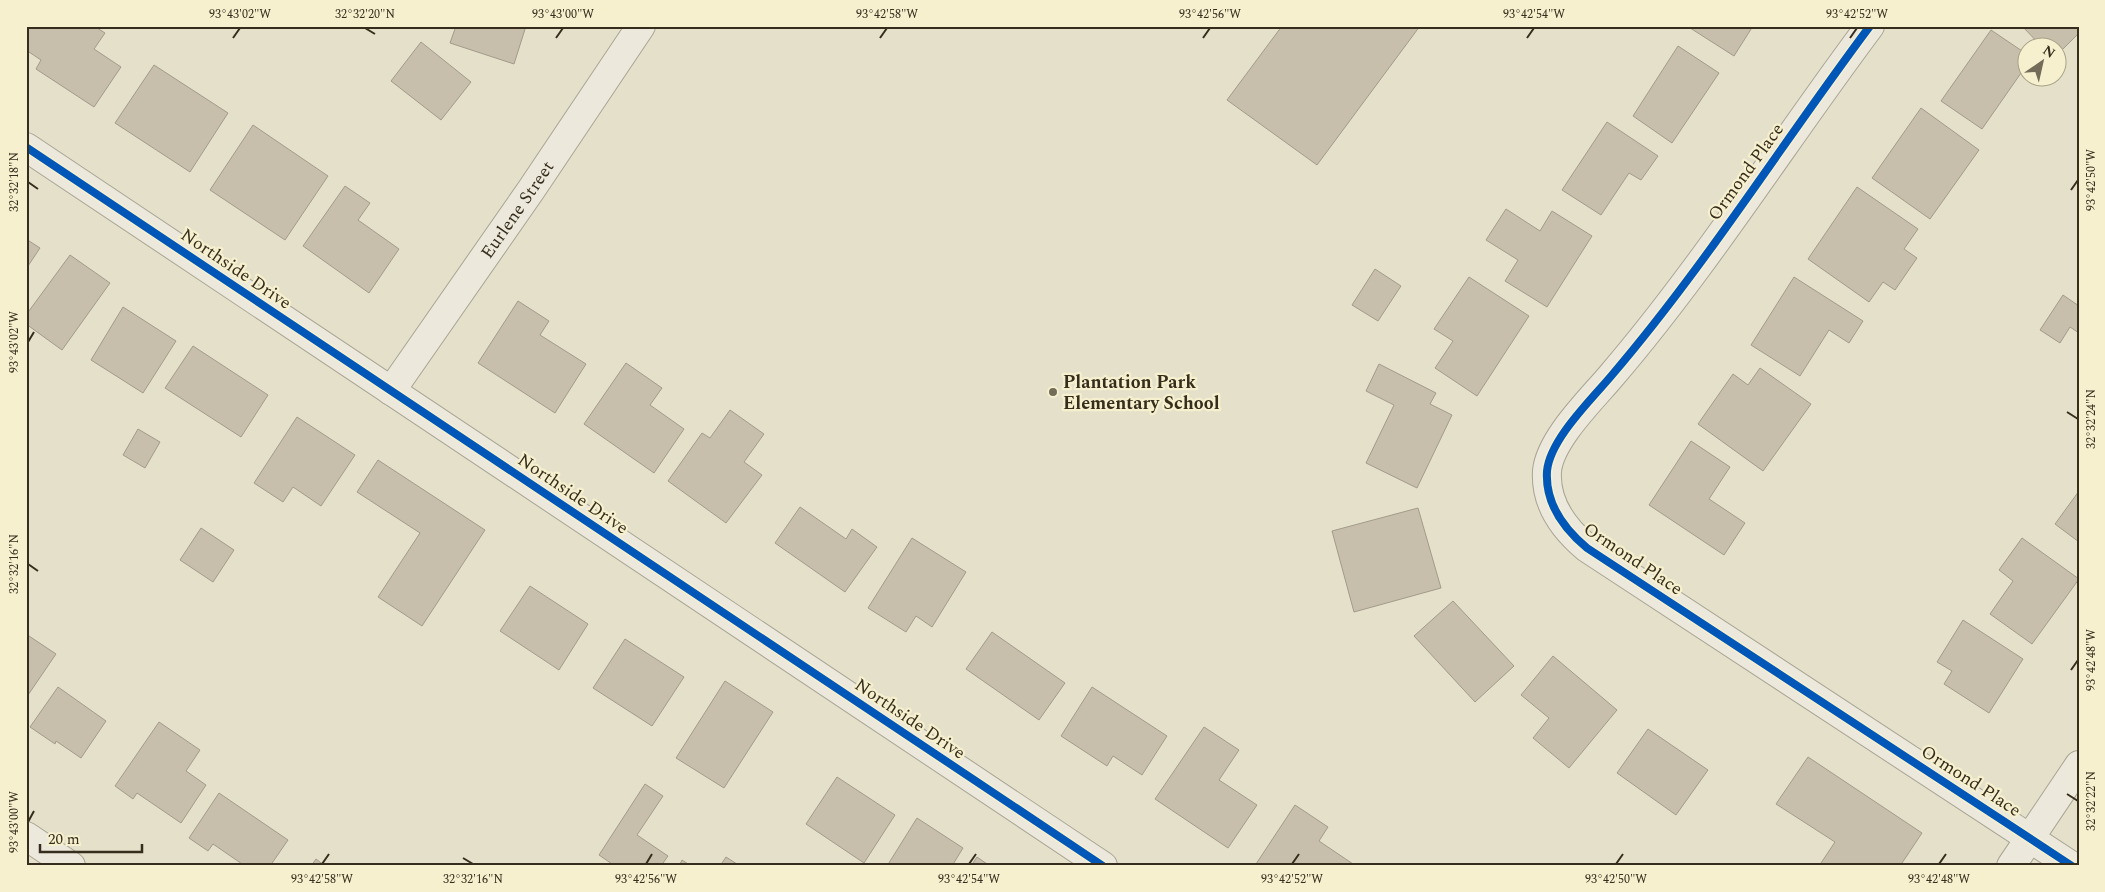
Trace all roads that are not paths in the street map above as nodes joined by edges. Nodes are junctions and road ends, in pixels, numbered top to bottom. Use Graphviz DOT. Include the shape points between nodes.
graph roads {
  1 [pos="641,26"];
  2 [pos="1870,26"];
  3 [pos="26,147"];
  4 [pos="391,391"];
  5 [pos="2079,765"];
  6 [pos="26,836"];
  7 [pos="2030,838"];
  8 [pos="71,866"];
  9 [pos="1104,866"];
  10 [pos="2011,866"];
  11 [pos="2072,866"];
  1 -- 4 [label="street, Eurlene Street"];
  2 -- 7 [label="street, Ormond Place" via="1685,282 1569,425 1556,445 1547,470 1550,497 1570,534 1587,548"];
  3 -- 4 [label="street, Northside Drive"];
  4 -- 9 [label="street, Northside Drive"];
  5 -- 7 [label="street"];
  6 -- 8 [label="street"];
  7 -- 10 [label="street"];
  7 -- 11 [label="street, Ormond Place"];
}
